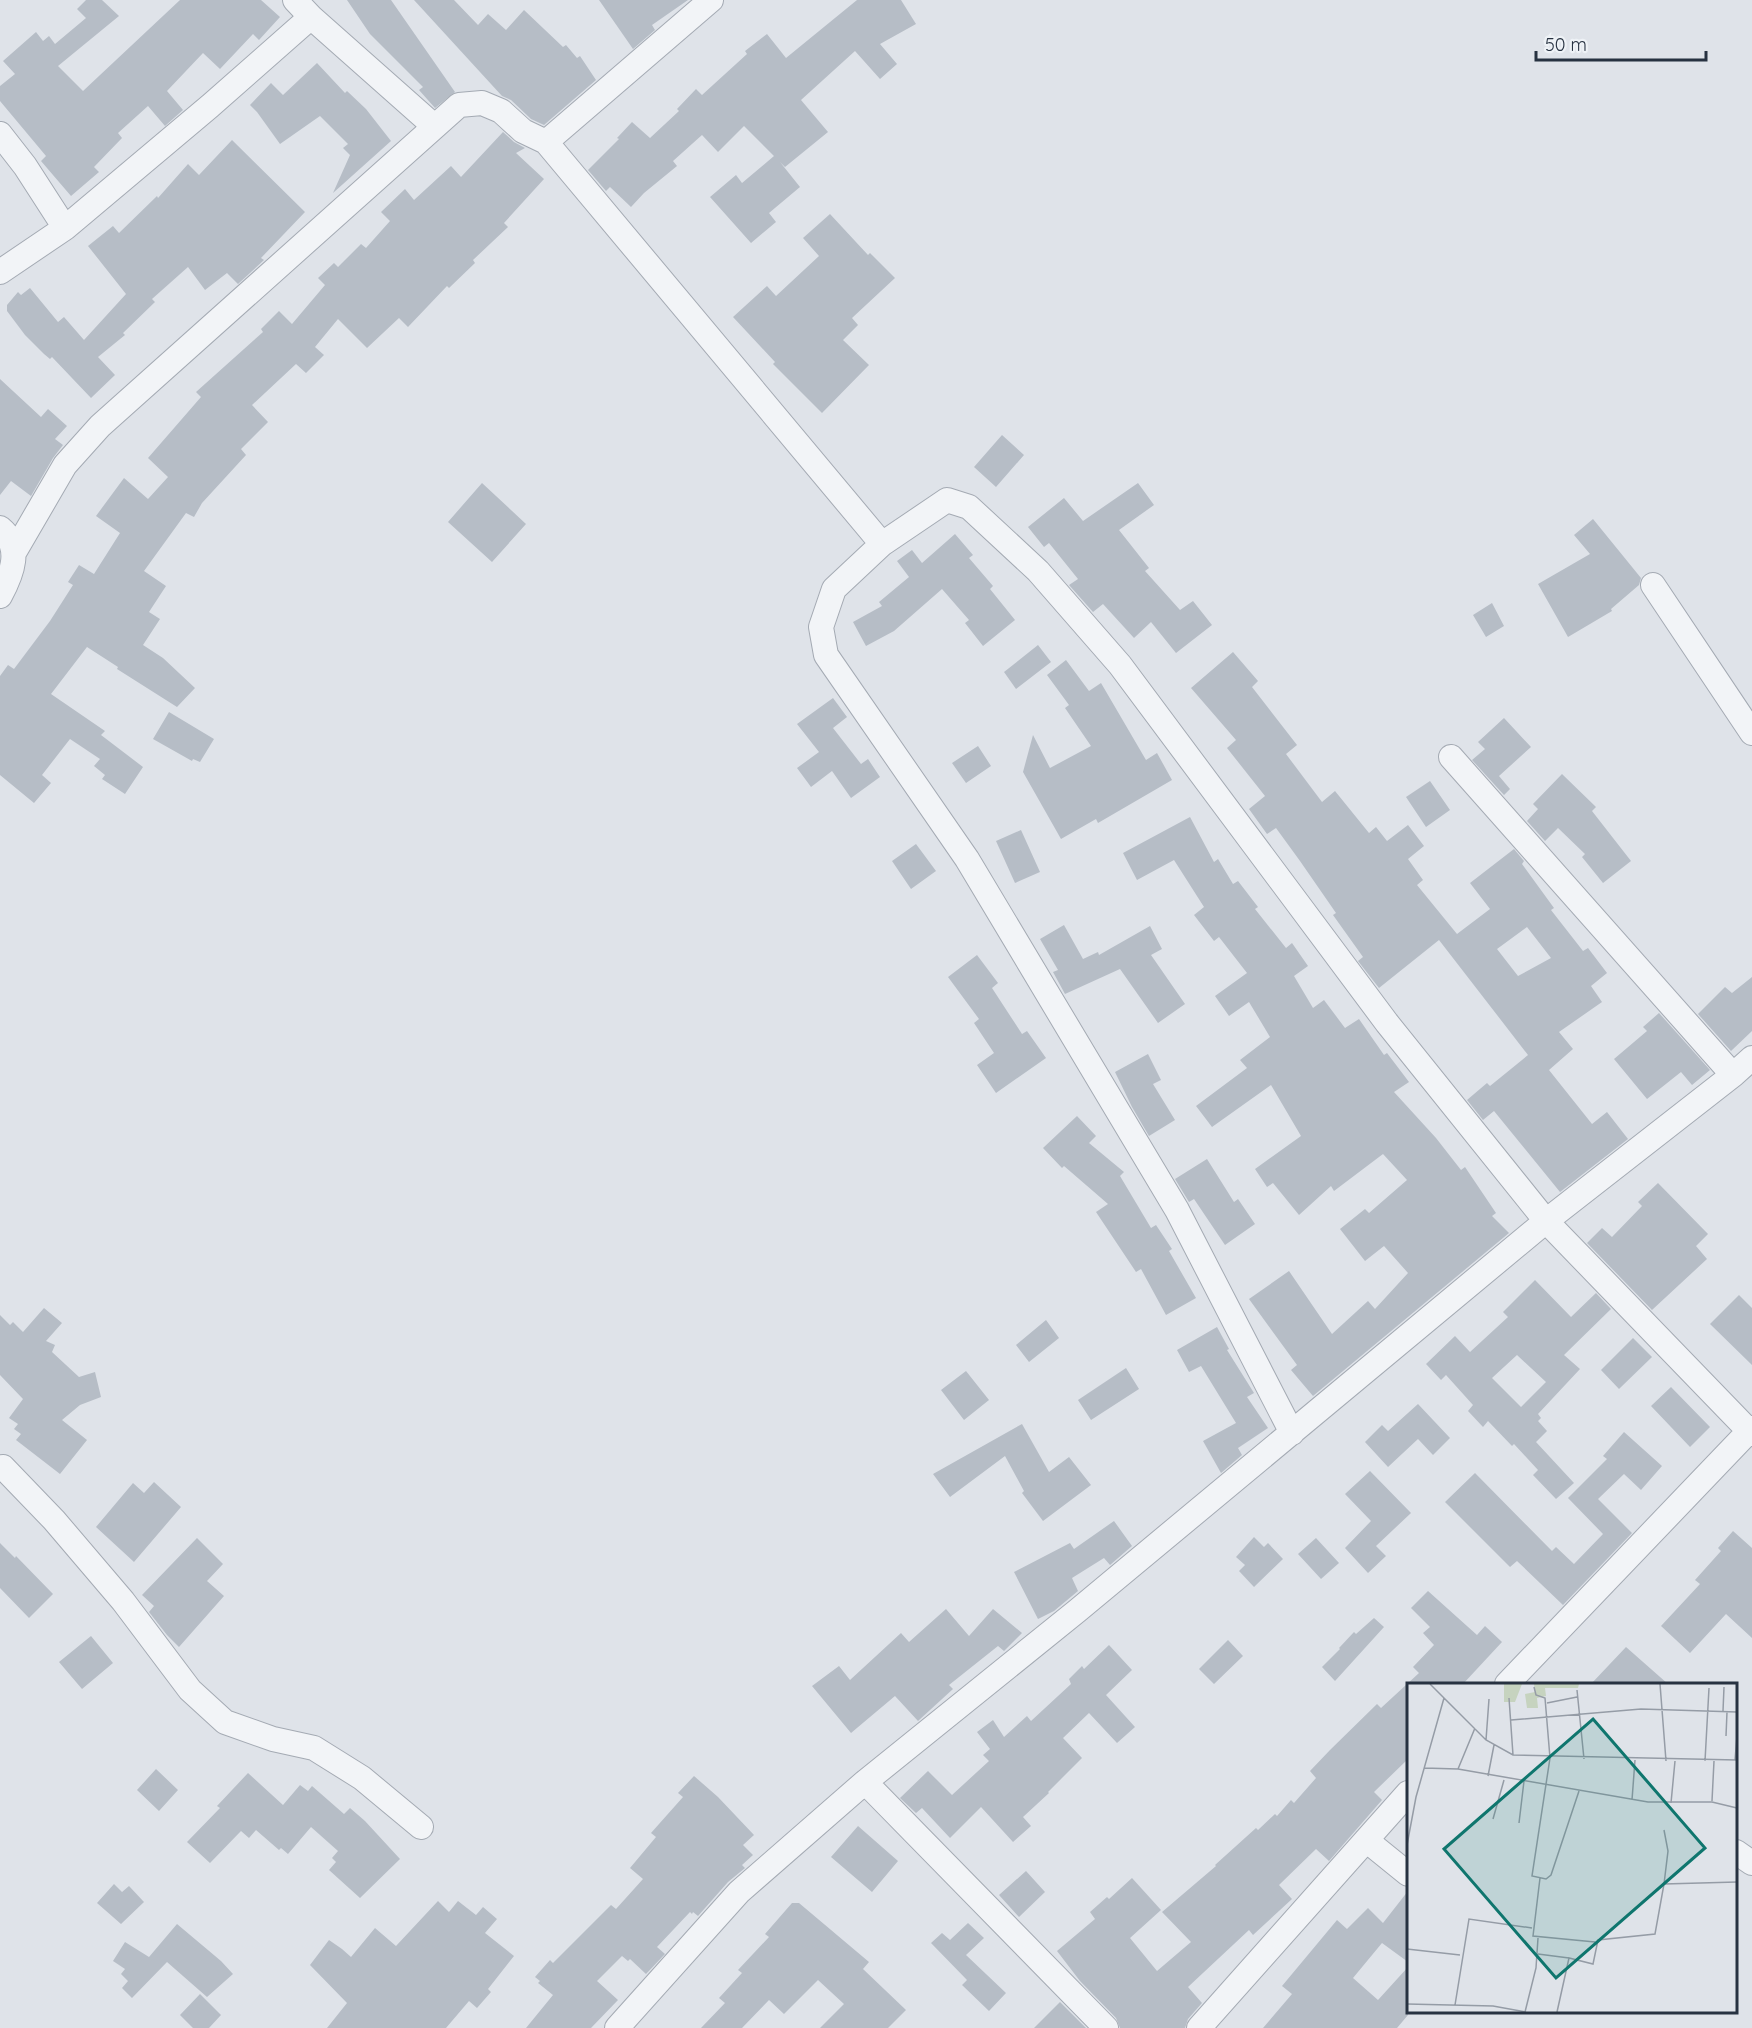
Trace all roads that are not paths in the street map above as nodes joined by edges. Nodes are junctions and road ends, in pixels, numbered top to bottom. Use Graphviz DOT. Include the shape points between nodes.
graph roads {
  1 [pos="711,0"];
  2 [pos="303,8"];
  3 [pos="434,126"];
  4 [pos="0,134"];
  5 [pos="546,142"];
  6 [pos="65,228"];
  7 [pos="0,272"];
  8 [pos="0,528"];
  9 [pos="882,544"];
  10 [pos="15,551"];
  11 [pos="1653,585"];
  12 [pos="0,596"];
  13 [pos="1752,734"];
  14 [pos="1450,757"];
  15 [pos="1752,1058"];
  16 [pos="1733,1075"];
  17 [pos="1546,1221"];
  18 [pos="1751,1431"];
  19 [pos="1292,1433"];
  20 [pos="1,1467"];
  21 [pos="1508,1683"];
  22 [pos="865,1782"];
  23 [pos="1407,1794"];
  24 [pos="421,1827"];
  25 [pos="1366,1840"];
  26 [pos="1737,1853"];
  27 [pos="1752,1863"];
  28 [pos="1407,1873"];
  29 [pos="617,2028"];
  30 [pos="1106,2028"];
  31 [pos="1199,2028"];
  1 -- 5 [label="street"];
  2 -- 3 [label="street"];
  2 -- 6 [label="street" via="210,106"];
  3 -- 5 [label="street" via="459,105 482,103 501,111 523,131"];
  3 -- 10 [label="street" via="100,426 65,465"];
  4 -- 6 [label="street"];
  5 -- 9 [label="street"];
  6 -- 7 [label="street"];
  8 -- 10 [label="street"];
  9 -- 17 [label="street" via="946,500 969,507 1038,571 1120,665 1388,1023"];
  9 -- 19 [label="street" via="834,589 821,627 826,655 973,869 1177,1210"];
  10 -- 12 [label="street" via="11,575"];
  11 -- 13 [label="street"];
  14 -- 16 [label="street"];
  15 -- 16 [label="street"];
  16 -- 17 [label="street"];
  17 -- 18 [label="street"];
  17 -- 19 [label="street"];
  18 -- 21 [label="street"];
  19 -- 22 [label="street"];
  20 -- 24 [label="street" via="54,1520 123,1601 189,1690 225,1722 314,1748 362,1778"];
  22 -- 29 [label="street" via="739,1892"];
  22 -- 30 [label="street"];
  23 -- 25 [label="street"];
  25 -- 28 [label="street"];
  25 -- 31 [label="street"];
  26 -- 27 [label="street"];
}
